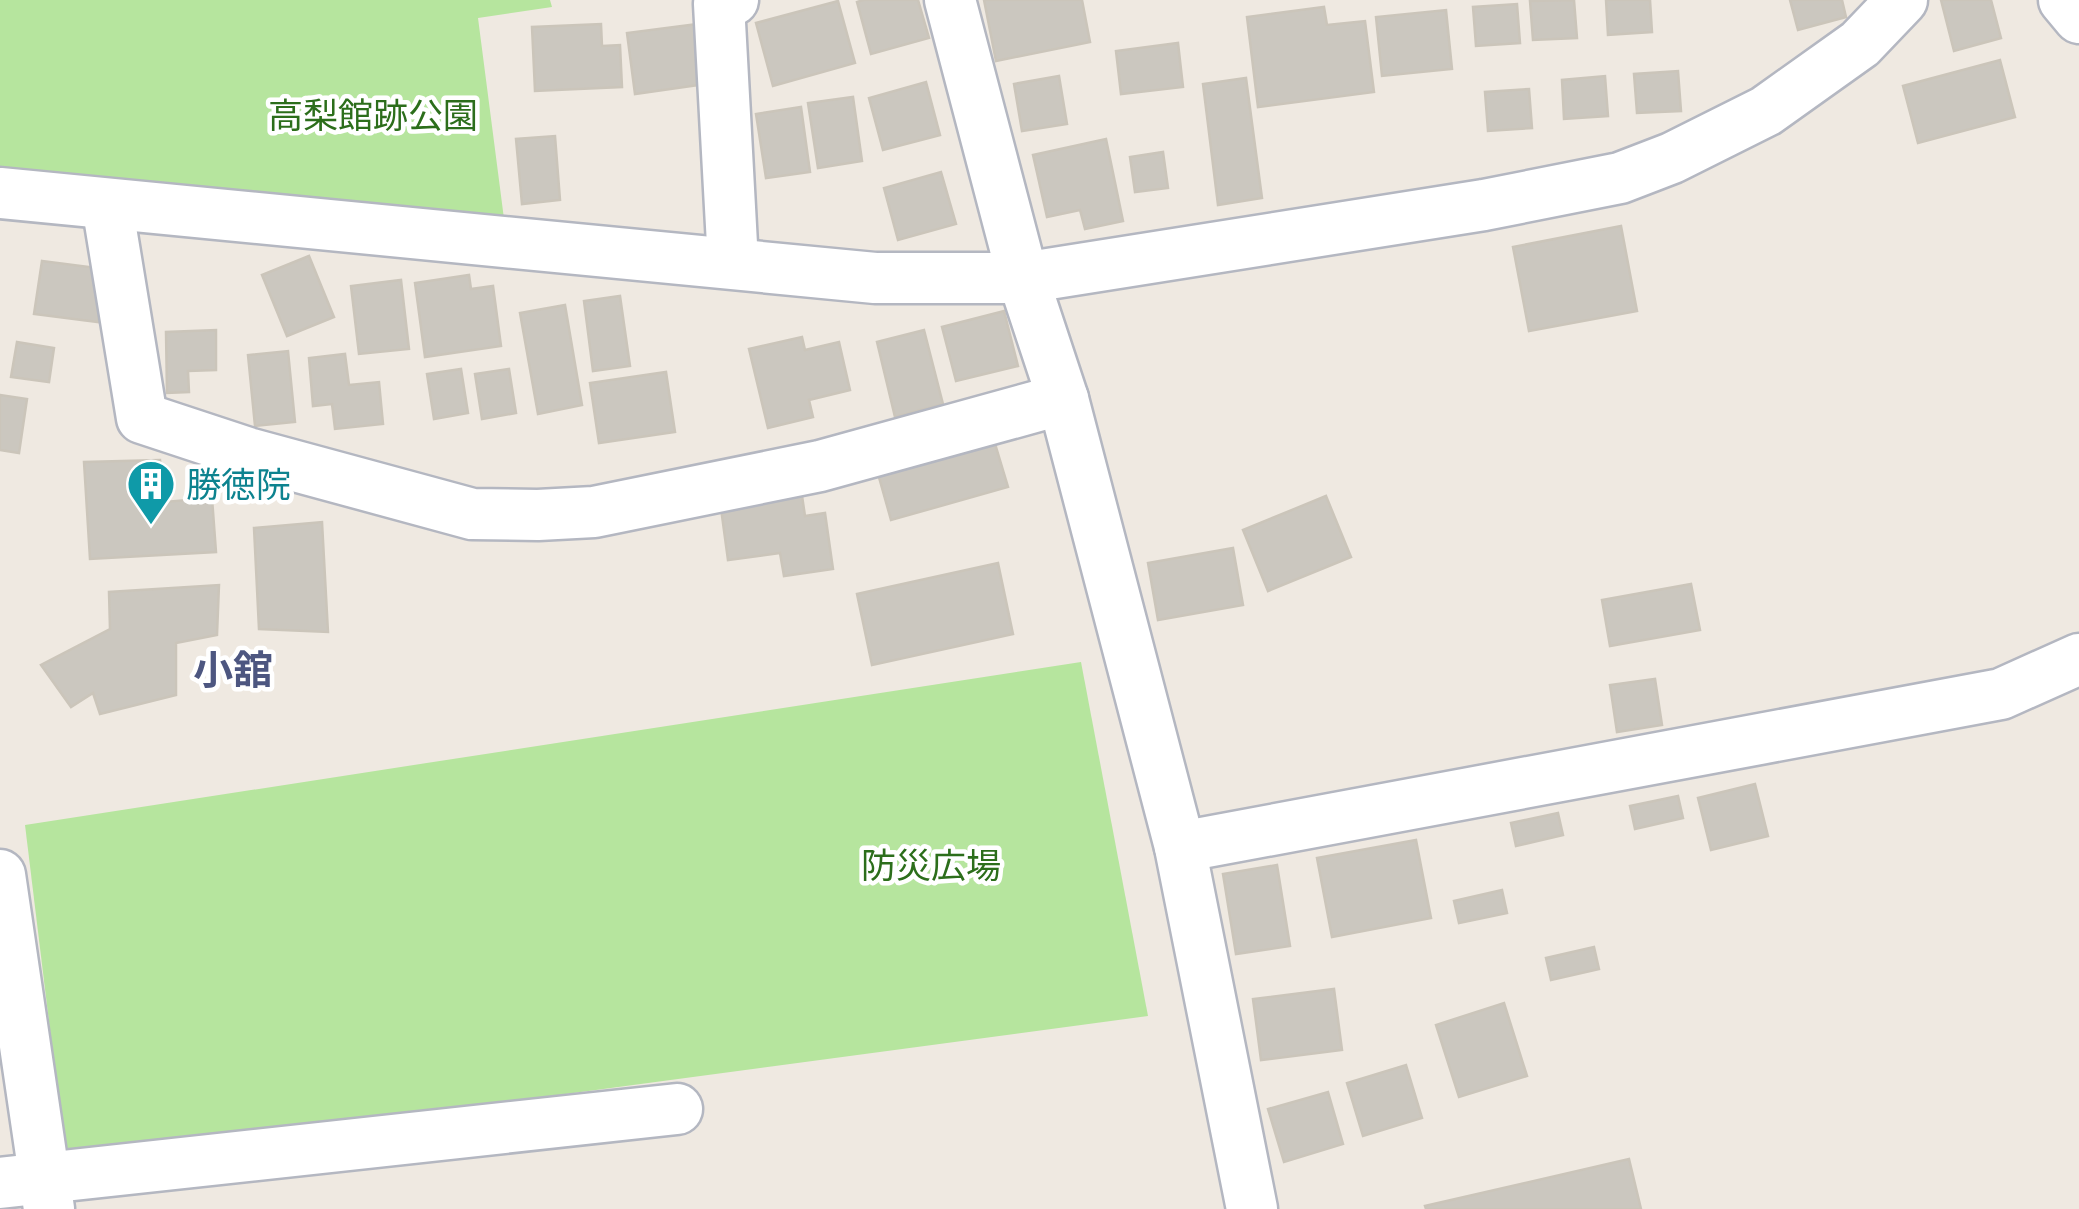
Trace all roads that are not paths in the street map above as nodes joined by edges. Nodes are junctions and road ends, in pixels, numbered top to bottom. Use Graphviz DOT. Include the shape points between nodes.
graph roads {
  1 [pos="733,0"];
  2 [pos="950,0"];
  3 [pos="1902,0"];
  4 [pos="2064,0"];
  5 [pos="2079,18"];
  6 [pos="0,193"];
  7 [pos="107,204"];
  8 [pos="733,263"];
  9 [pos="1023,278"];
  10 [pos="1062,399"];
  11 [pos="2079,659"];
  12 [pos="1180,847"];
  13 [pos="0,874"];
  14 [pos="678,1110"];
  15 [pos="31,1190"];
  16 [pos="1252,1209"];
  1 -- 8 [label="street" via="719,4"];
  2 -- 9 [label="street"];
  3 -- 9 [label="street" via="1860,44 1766,111 1620,178"];
  4 -- 5 [label="street"];
  6 -- 7 [label="street"];
  7 -- 8 [label="street"];
  7 -- 10 [label="street" via="142,418 472,514 594,512 820,466"];
  8 -- 9 [label="street" via="875,278"];
  9 -- 10 [label="street"];
  10 -- 12 [label="street"];
  11 -- 12 [label="street" via="2001,694"];
  12 -- 16 [label="street"];
  13 -- 15 [label="street"];
  14 -- 15 [label="street"];
}
